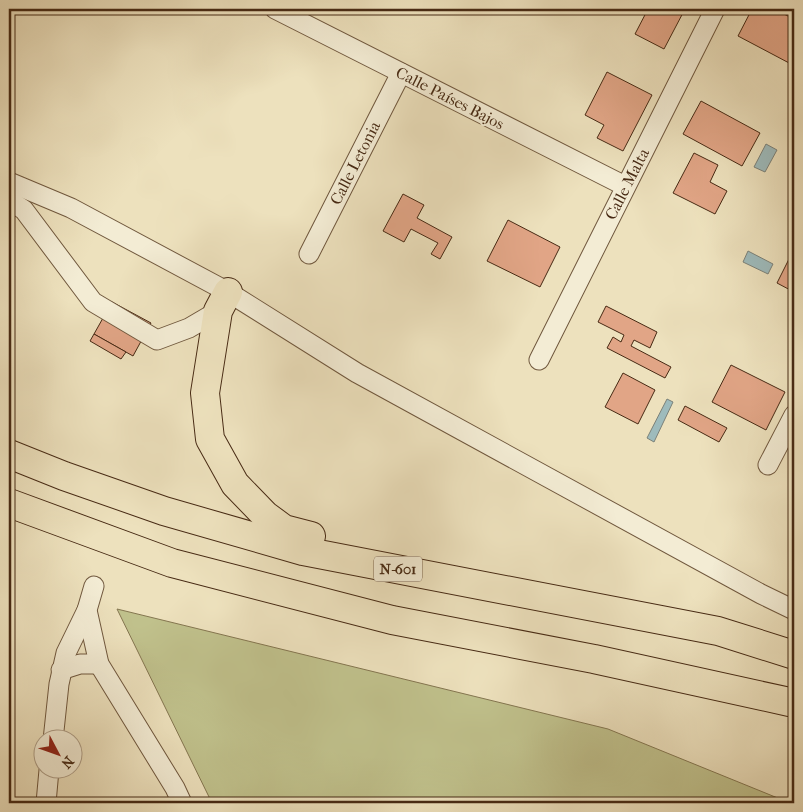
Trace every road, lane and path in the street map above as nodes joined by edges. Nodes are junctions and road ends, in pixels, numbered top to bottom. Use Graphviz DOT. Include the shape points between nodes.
graph roads {
  1 [pos="275,9"];
  2 [pos="715,9"];
  3 [pos="401,73"];
  4 [pos="9,182"];
  5 [pos="625,186"];
  6 [pos="9,200"];
  7 [pos="310,254"];
  8 [pos="223,302"];
  9 [pos="539,360"];
  10 [pos="794,415"];
  11 [pos="9,454"];
  12 [pos="768,465"];
  13 [pos="9,503"];
  14 [pos="94,586"];
  15 [pos="87,610"];
  16 [pos="794,610"];
  17 [pos="718,631"];
  18 [pos="794,655"];
  19 [pos="99,664"];
  20 [pos="61,670"];
  21 [pos="794,703"];
  22 [pos="54,730"];
  23 [pos="48,780"];
  24 [pos="46,803"];
  25 [pos="182,803"];
  1 -- 3 [label="street, Calle Países Bajos"];
  2 -- 5 [label="street, Calle Malta"];
  3 -- 5 [label="street, Calle Países Bajos"];
  3 -- 7 [label="street, Calle Letonia"];
  4 -- 8 [label="street" via="71,208"];
  5 -- 9 [label="street, Calle Malta"];
  6 -- 8 [label="street" via="24,210 93,302 157,340 189,328"];
  8 -- 16 [label="street"];
  8 -- 17 [label="highway" via="205,394 210,438 235,484 265,515 284,529 346,546 568,592"];
  10 -- 12 [label="street"];
  11 -- 17 [label="highway, N-601" via="164,511 303,551"];
  13 -- 21 [label="highway" via="172,563 392,620 594,659"];
  14 -- 15 [label="street"];
  15 -- 19 [label="street"];
  15 -- 20 [label="street"];
  17 -- 18 [label="highway, N-601"];
  19 -- 20 [label="street" via="80,664"];
  19 -- 25 [label="street"];
  20 -- 22 [label="street"];
  23 -- 24 [label="street"];
}
